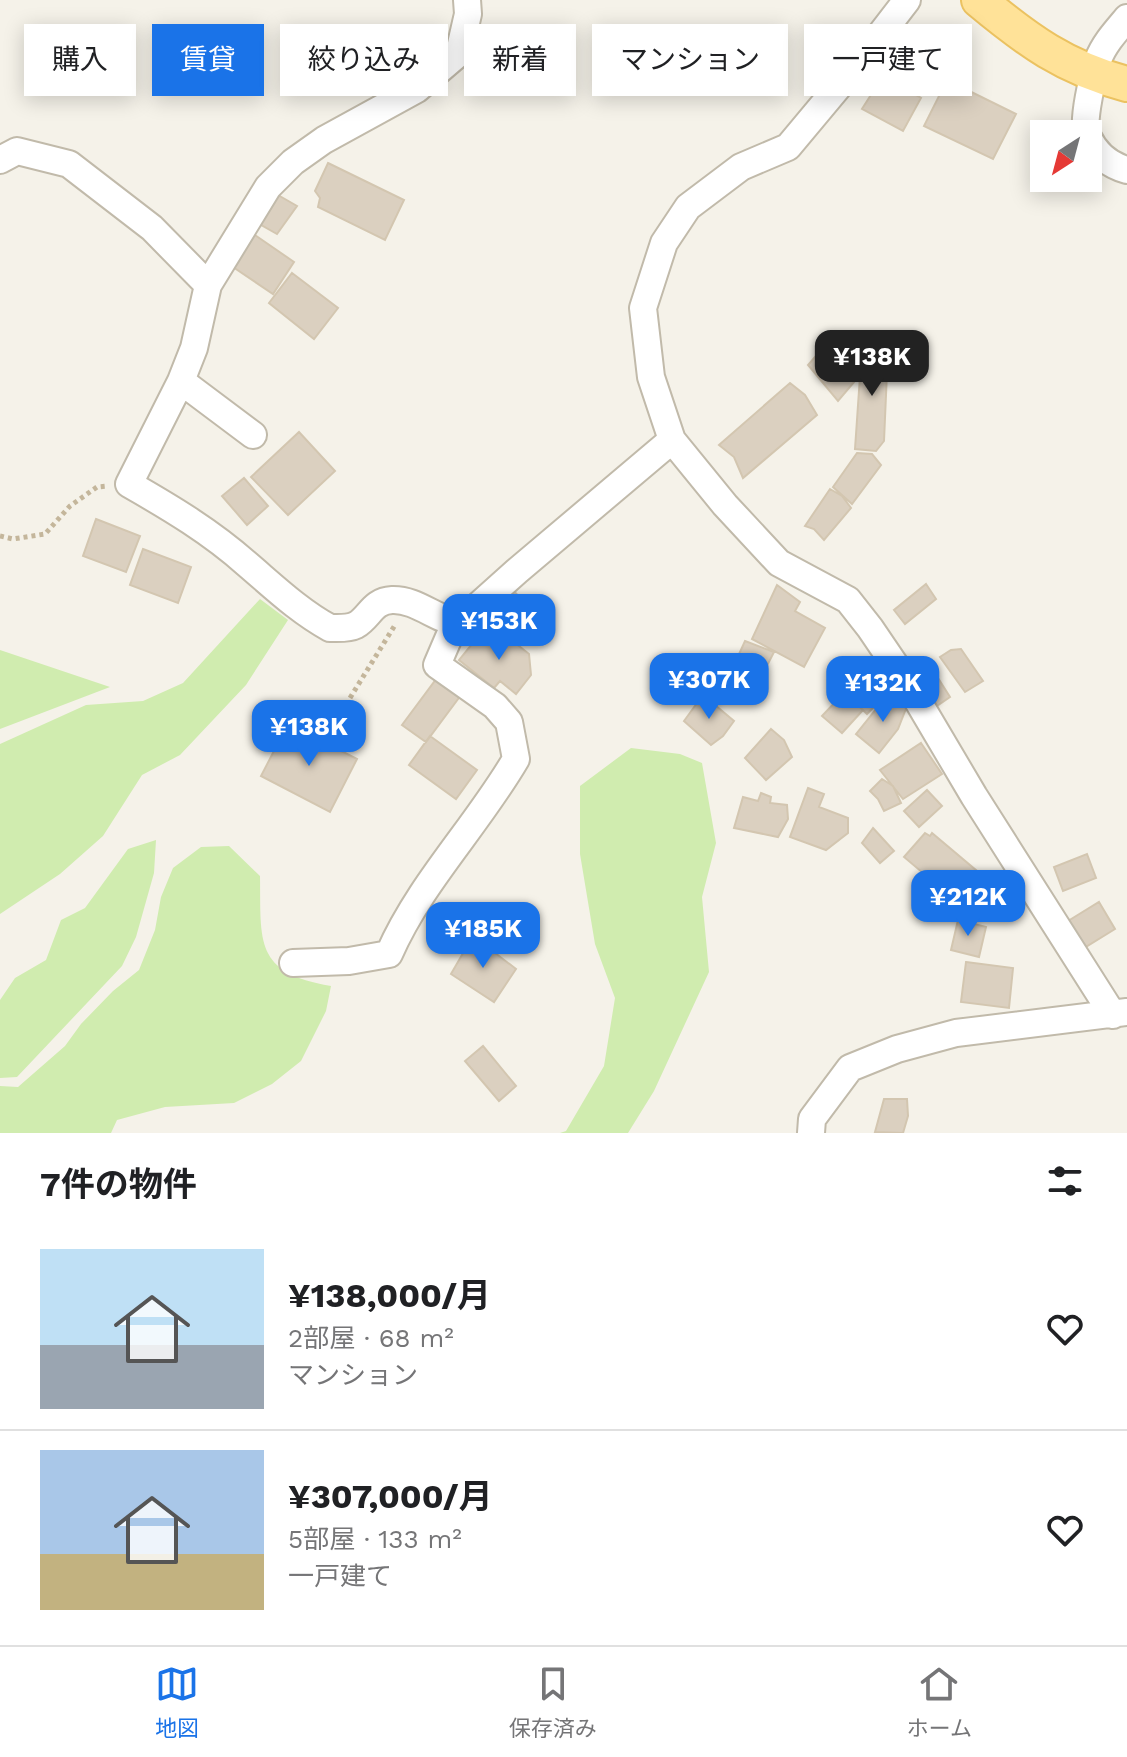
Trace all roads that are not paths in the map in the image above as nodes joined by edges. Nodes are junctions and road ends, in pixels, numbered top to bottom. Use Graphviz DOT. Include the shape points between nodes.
graph roads {
  1 [pos="467,0"];
  2 [pos="907,0"];
  3 [pos="979,0"];
  4 [pos="1127,18"];
  5 [pos="1111,80"];
  6 [pos="1087,120"];
  7 [pos="1102,157"];
  8 [pos="0,160"];
  9 [pos="1127,170"];
  10 [pos="208,285"];
  11 [pos="181,381"];
  12 [pos="253,435"];
  13 [pos="672,440"];
  14 [pos="455,623"];
  15 [pos="293,963"];
  16 [pos="1120,1014"];
  17 [pos="811,1133"];
  1 -- 10 [label="street" via="459,53 417,89 293,162 268,187"];
  2 -- 13 [label="street" via="788,147 741,167 688,207 664,243 643,308 651,377"];
  3 -- 5 [label="main road" via="1035,46"];
  4 -- 5 [label="street" via="1097,61"];
  5 -- 6 [label="street" via="1086,113"];
  7 -- 9 [label="street"];
  8 -- 10 [label="street" via="17,151 69,164 152,228"];
  10 -- 11 [label="street"];
  11 -- 12 [label="street"];
  11 -- 14 [label="street" via="129,484 197,524 271,587 330,628 357,624 377,603 394,600"];
  13 -- 14 [label="street"];
  13 -- 16 [label="street" via="779,563 856,609"];
  14 -- 15 [label="street" via="437,665 509,722 516,759 493,800 401,928 389,954"];
  16 -- 17 [label="street" via="956,1033 897,1049 850,1068 812,1119"];
}
